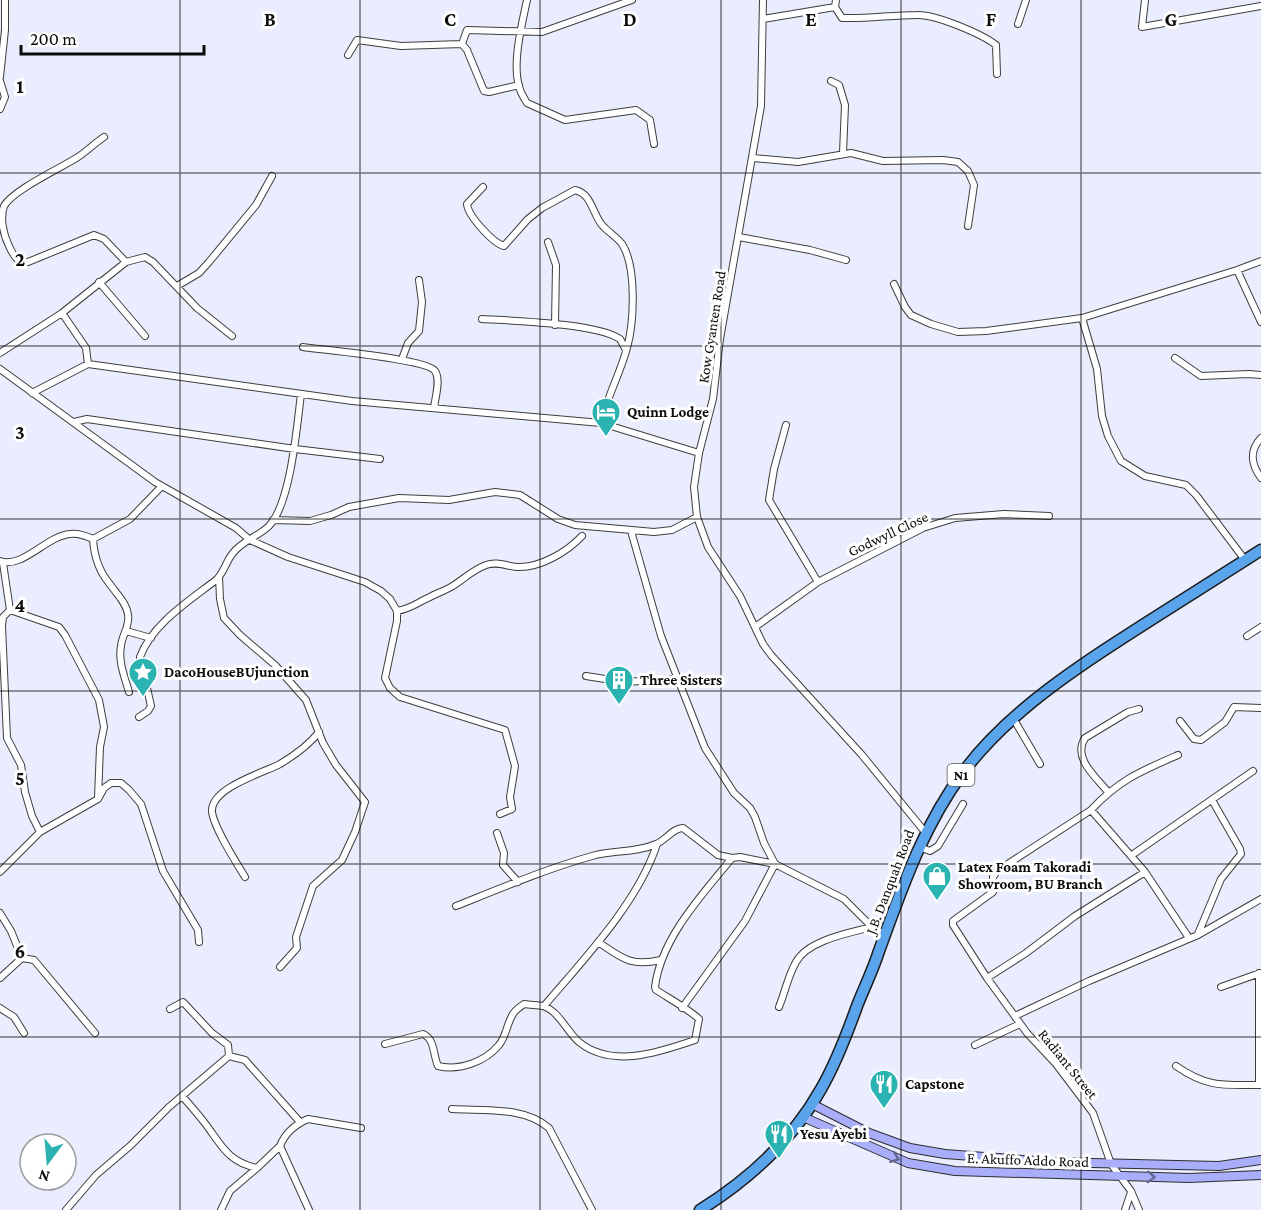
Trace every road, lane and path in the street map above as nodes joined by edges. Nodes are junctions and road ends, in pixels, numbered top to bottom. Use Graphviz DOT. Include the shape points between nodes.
graph roads {
  1 [pos="5,0"];
  2 [pos="527,0"];
  3 [pos="632,0"];
  4 [pos="763,0"];
  5 [pos="1026,0"];
  6 [pos="1145,0"];
  7 [pos="1238,0"];
  8 [pos="835,4"];
  9 [pos="1261,6"];
  10 [pos="1239,10"];
  11 [pos="763,19"];
  12 [pos="1018,24"];
  13 [pos="521,33"];
  14 [pos="462,44"];
  15 [pos="348,56"];
  16 [pos="997,74"];
  17 [pos="0,79"];
  18 [pos="831,81"];
  19 [pos="519,86"];
  20 [pos="0,109"];
  21 [pos="104,137"];
  22 [pos="654,144"];
  23 [pos="843,153"];
  24 [pos="753,158"];
  25 [pos="272,176"];
  26 [pos="483,187"];
  27 [pos="968,226"];
  28 [pos="739,237"];
  29 [pos="548,242"];
  30 [pos="846,260"];
  31 [pos="1261,261"];
  32 [pos="126,262"];
  33 [pos="1237,270"];
  34 [pos="419,280"];
  35 [pos="99,282"];
  36 [pos="894,284"];
  37 [pos="177,286"];
  38 [pos="62,312"];
  39 [pos="1082,318"];
  40 [pos="482,319"];
  41 [pos="1261,322"];
  42 [pos="555,325"];
  43 [pos="145,336"];
  44 [pos="232,336"];
  45 [pos="303,347"];
  46 [pos="626,351"];
  47 [pos="0,353"];
  48 [pos="1175,358"];
  49 [pos="402,359"];
  50 [pos="88,364"];
  51 [pos="0,369"];
  52 [pos="1261,375"];
  53 [pos="32,393"];
  54 [pos="301,394"];
  55 [pos="434,408"];
  56 [pos="74,422"];
  57 [pos="601,423"];
  58 [pos="786,425"];
  59 [pos="1261,438"];
  60 [pos="295,449"];
  61 [pos="699,453"];
  62 [pos="380,459"];
  63 [pos="1261,478"];
  64 [pos="162,486"];
  65 [pos="1049,516"];
  66 [pos="697,517"];
  67 [pos="273,520"];
  68 [pos="631,531"];
  69 [pos="582,536"];
  70 [pos="93,539"];
  71 [pos="250,540"];
  72 [pos="1261,550"];
  73 [pos="1245,560"];
  74 [pos="2,562"];
  75 [pos="219,577"];
  76 [pos="818,582"];
  77 [pos="10,610"];
  78 [pos="397,611"];
  79 [pos="755,627"];
  80 [pos="1261,627"];
  81 [pos="126,632"];
  82 [pos="1247,636"];
  83 [pos="151,638"];
  84 [pos="586,676"];
  85 [pos="678,679"];
  86 [pos="129,692"];
  87 [pos="1261,708"];
  88 [pos="1139,709"];
  89 [pos="139,717"];
  90 [pos="1013,718"];
  91 [pos="1180,721"];
  92 [pos="319,732"];
  93 [pos="7,738"];
  94 [pos="0,741"];
  95 [pos="1178,755"];
  96 [pos="1040,764"];
  97 [pos="1253,771"];
  98 [pos="1108,792"];
  99 [pos="98,799"];
  100 [pos="1212,800"];
  101 [pos="963,804"];
  102 [pos="1091,810"];
  103 [pos="500,814"];
  104 [pos="40,832"];
  105 [pos="925,832"];
  106 [pos="497,833"];
  107 [pos="657,844"];
  108 [pos="919,847"];
  109 [pos="1132,855"];
  110 [pos="732,858"];
  111 [pos="775,864"];
  112 [pos="0,872"];
  113 [pos="1145,872"];
  114 [pos="246,877"];
  115 [pos="518,882"];
  116 [pos="1261,899"];
  117 [pos="456,906"];
  118 [pos="0,913"];
  119 [pos="872,927"];
  120 [pos="885,935"];
  121 [pos="1198,935"];
  122 [pos="1189,938"];
  123 [pos="199,942"];
  124 [pos="598,942"];
  125 [pos="22,958"];
  126 [pos="661,960"];
  127 [pos="280,967"];
  128 [pos="1260,973"];
  129 [pos="0,978"];
  130 [pos="987,978"];
  131 [pos="1221,987"];
  132 [pos="544,1006"];
  133 [pos="779,1007"];
  134 [pos="0,1008"];
  135 [pos="682,1008"];
  136 [pos="170,1009"];
  137 [pos="1015,1016"];
  138 [pos="1020,1024"];
  139 [pos="24,1033"];
  140 [pos="95,1033"];
  141 [pos="385,1044"];
  142 [pos="975,1045"];
  143 [pos="229,1056"];
  144 [pos="1176,1066"];
  145 [pos="1260,1085"];
  146 [pos="182,1096"];
  147 [pos="812,1104"];
  148 [pos="452,1109"];
  149 [pos="803,1117"];
  150 [pos="300,1122"];
  151 [pos="360,1128"];
  152 [pos="280,1146"];
  153 [pos="1261,1160"];
  154 [pos="1112,1164"];
  155 [pos="257,1168"];
  156 [pos="1261,1175"];
  157 [pos="1121,1176"];
  158 [pos="1131,1191"];
  159 [pos="66,1210"];
  160 [pos="221,1210"];
  161 [pos="309,1210"];
  162 [pos="591,1210"];
  163 [pos="700,1210"];
  164 [pos="1125,1210"];
  165 [pos="1139,1210"];
  1 -- 17 [label="street"];
  2 -- 13 [label="street"];
  3 -- 13 [label="street" via="542,32"];
  4 -- 11 [label="street, Kow Gyanten Road"];
  5 -- 12 [label="street"];
  6 -- 10 [label="street" via="1142,27"];
  7 -- 10 [label="street"];
  8 -- 11 [label="street"];
  8 -- 16 [label="street" via="842,18 920,14 987,38 996,45"];
  9 -- 10 [label="street"];
  11 -- 24 [label="street, Kow Gyanten Road" via="761,106"];
  13 -- 14 [label="street" via="467,30"];
  13 -- 19 [label="street"];
  14 -- 15 [label="street" via="401,46 357,40"];
  14 -- 19 [label="street" via="486,92"];
  17 -- 20 [label="street" via="4,104"];
  18 -- 23 [label="street" via="838,85 845,105"];
  19 -- 22 [label="street" via="527,103 566,120 636,111 650,120"];
  21 -- 32 [label="street" via="4,204 0,218 10,249 22,262 94,235 104,239"];
  23 -- 24 [label="street" via="798,162"];
  23 -- 27 [label="street" via="882,161 958,162 968,171 974,185"];
  24 -- 28 [label="street, Kow Gyanten Road"];
  25 -- 37 [label="street" via="256,205 209,262"];
  26 -- 46 [label="street" via="467,204 468,212 497,244 504,246 542,208 575,189 586,195 601,224 621,242 627,254 632,291"];
  28 -- 30 [label="street"];
  28 -- 61 [label="street, Kow Gyanten Road" via="711,410"];
  29 -- 42 [label="street" via="556,265"];
  31 -- 33 [label="street"];
  32 -- 35 [label="street"];
  32 -- 37 [label="street" via="145,257"];
  33 -- 39 [label="street"];
  33 -- 41 [label="street"];
  34 -- 49 [label="street" via="419,331 408,343"];
  35 -- 38 [label="street"];
  35 -- 43 [label="street"];
  36 -- 39 [label="street" via="912,315 958,332"];
  37 -- 44 [label="street"];
  38 -- 47 [label="street"];
  38 -- 50 [label="street" via="86,348"];
  39 -- 73 [label="street" via="1097,369 1102,416 1121,461 1145,476 1186,484"];
  40 -- 42 [label="street"];
  42 -- 46 [label="street" via="615,336"];
  45 -- 49 [label="street"];
  46 -- 57 [label="street"];
  48 -- 52 [label="street" via="1201,376"];
  49 -- 55 [label="street" via="434,368 438,381"];
  50 -- 53 [label="street"];
  50 -- 54 [label="street"];
  51 -- 53 [label="street"];
  53 -- 56 [label="street"];
  54 -- 55 [label="street"];
  54 -- 60 [label="street"];
  55 -- 57 [label="street"];
  56 -- 60 [label="street" via="87,419"];
  56 -- 64 [label="street"];
  57 -- 61 [label="street"];
  58 -- 76 [label="street" via="769,500"];
  59 -- 63 [label="street" via="1252,453"];
  60 -- 62 [label="street"];
  60 -- 67 [label="street" via="284,497"];
  61 -- 66 [label="street, Kow Gyanten Road" via="694,487"];
  64 -- 70 [label="street" via="130,519"];
  64 -- 71 [label="street"];
  65 -- 76 [label="street, Godwyll Close" via="955,518 913,533"];
  66 -- 68 [label="street" via="672,530"];
  66 -- 79 [label="street, Kow Gyanten Road" via="708,547"];
  67 -- 68 [label="street" via="310,521 349,507 399,498 449,500 495,492 520,495 575,525"];
  67 -- 71 [label="street"];
  68 -- 85 [label="street" via="661,636"];
  69 -- 78 [label="street" via="571,548 531,566 487,564 411,609"];
  70 -- 74 [label="street" via="68,534 20,560"];
  70 -- 81 [label="street" via="98,564 128,613"];
  71 -- 75 [label="street" via="233,552"];
  71 -- 78 [label="street" via="365,582 390,599"];
  72 -- 73 [label="highway, J.B. Danquah Road / N1"];
  73 -- 90 [label="highway, J.B. Danquah Road / N1" via="1078,667"];
  74 -- 77 [label="street"];
  75 -- 83 [label="street" via="173,614"];
  75 -- 92 [label="street" via="224,618 306,700"];
  76 -- 79 [label="street, Godwyll Close"];
  77 -- 93 [label="street" via="3,617 2,626"];
  77 -- 99 [label="street" via="59,627 99,700 104,727"];
  78 -- 103 [label="street" via="385,678 390,688 400,697 505,730 515,766 512,809"];
  79 -- 105 [label="street, Kow Gyanten Road" via="778,664 862,755"];
  80 -- 82 [label="street"];
  81 -- 83 [label="street"];
  81 -- 86 [label="street" via="121,662"];
  83 -- 89 [label="street" via="140,657 151,706"];
  84 -- 85 [label="street" via="624,682"];
  85 -- 111 [label="street" via="705,748 734,793 750,808"];
  87 -- 91 [label="street" via="1234,707 1225,722 1201,740 1194,739"];
  88 -- 98 [label="street" via="1128,712 1082,743 1083,760"];
  90 -- 96 [label="street"];
  90 -- 105 [label="highway, J.B. Danquah Road / N1" via="964,770"];
  92 -- 114 [label="street" via="281,763 230,787 216,798 212,811"];
  92 -- 127 [label="street" via="336,765 365,802 342,860 313,886 296,937 297,948"];
  93 -- 94 [label="street"];
  93 -- 104 [label="street" via="21,765 25,792"];
  95 -- 98 [label="street" via="1125,779"];
  97 -- 100 [label="street"];
  98 -- 102 [label="street"];
  99 -- 104 [label="street"];
  99 -- 123 [label="street" via="111,783 121,783 141,804 163,872 198,930"];
  100 -- 109 [label="street"];
  100 -- 121 [label="street" via="1241,854 1221,879"];
  101 -- 108 [label="street" via="938,846 930,851"];
  102 -- 109 [label="street"];
  102 -- 130 [label="street, Radiant Street" via="997,871 993,892 953,921"];
  104 -- 112 [label="street"];
  105 -- 108 [label="highway, J.B. Danquah Road / N1"];
  106 -- 115 [label="street" via="504,853 503,865"];
  107 -- 110 [label="street" via="683,828 718,855"];
  107 -- 115 [label="street" via="594,855"];
  107 -- 124 [label="street" via="650,864"];
  108 -- 120 [label="highway, J.B. Danquah Road / N1"];
  109 -- 113 [label="street"];
  110 -- 111 [label="street"];
  110 -- 126 [label="street" via="684,920"];
  111 -- 119 [label="street" via="844,899"];
  111 -- 135 [label="street" via="745,921"];
  113 -- 122 [label="street"];
  113 -- 130 [label="street"];
  115 -- 117 [label="street"];
  116 -- 121 [label="street"];
  118 -- 125 [label="street"];
  119 -- 120 [label="street"];
  119 -- 133 [label="street" via="836,936 808,949 797,959"];
  120 -- 147 [label="highway, J.B. Danquah Road / N1" via="839,1052"];
  121 -- 122 [label="street"];
  122 -- 137 [label="street"];
  124 -- 126 [label="street" via="625,960 644,964"];
  124 -- 132 [label="street"];
  125 -- 129 [label="street"];
  125 -- 140 [label="street" via="34,960"];
  126 -- 135 [label="street" via="655,987"];
  128 -- 131 [label="street"];
  128 -- 145 [label="street"];
  130 -- 137 [label="street, Radiant Street"];
  132 -- 135 [label="street" via="579,1042 596,1053 630,1056 655,1053 695,1040 699,1019"];
  132 -- 141 [label="street" via="524,1004 513,1013 500,1044 483,1059 468,1065 438,1066 431,1040 423,1034"];
  134 -- 139 [label="street" via="14,1017"];
  136 -- 143 [label="street" via="183,1002 228,1046"];
  137 -- 138 [label="street, Radiant Street"];
  138 -- 142 [label="street"];
  138 -- 154 [label="street, Radiant Street" via="1093,1113"];
  143 -- 146 [label="street"];
  143 -- 150 [label="street" via="245,1060"];
  144 -- 145 [label="street" via="1202,1082"];
  146 -- 155 [label="street" via="231,1158"];
  146 -- 159 [label="street" via="96,1175"];
  147 -- 149 [label="highway, J.B. Danquah Road / N1"];
  147 -- 154 [label="main road, E. Akuffo Addo Road" via="869,1133 910,1148 945,1154"];
  148 -- 162 [label="street" via="520,1113 539,1119 549,1128"];
  149 -- 157 [label="main road, E. Akuffo Addo Road, one-way" via="908,1163 955,1171"];
  149 -- 163 [label="highway, N1" via="756,1168"];
  150 -- 151 [label="street" via="312,1119"];
  150 -- 152 [label="street" via="285,1134"];
  152 -- 155 [label="street"];
  152 -- 161 [label="street"];
  153 -- 154 [label="main road, E. Akuffo Addo Road" via="1219,1167"];
  154 -- 157 [label="street, Radiant Street"];
  155 -- 160 [label="street" via="230,1191"];
  157 -- 156 [label="main road, E. Akuffo Addo Road, one-way"];
  157 -- 158 [label="street, Radiant Street"];
  158 -- 164 [label="street"];
  158 -- 165 [label="street, Radiant Street"];
}
